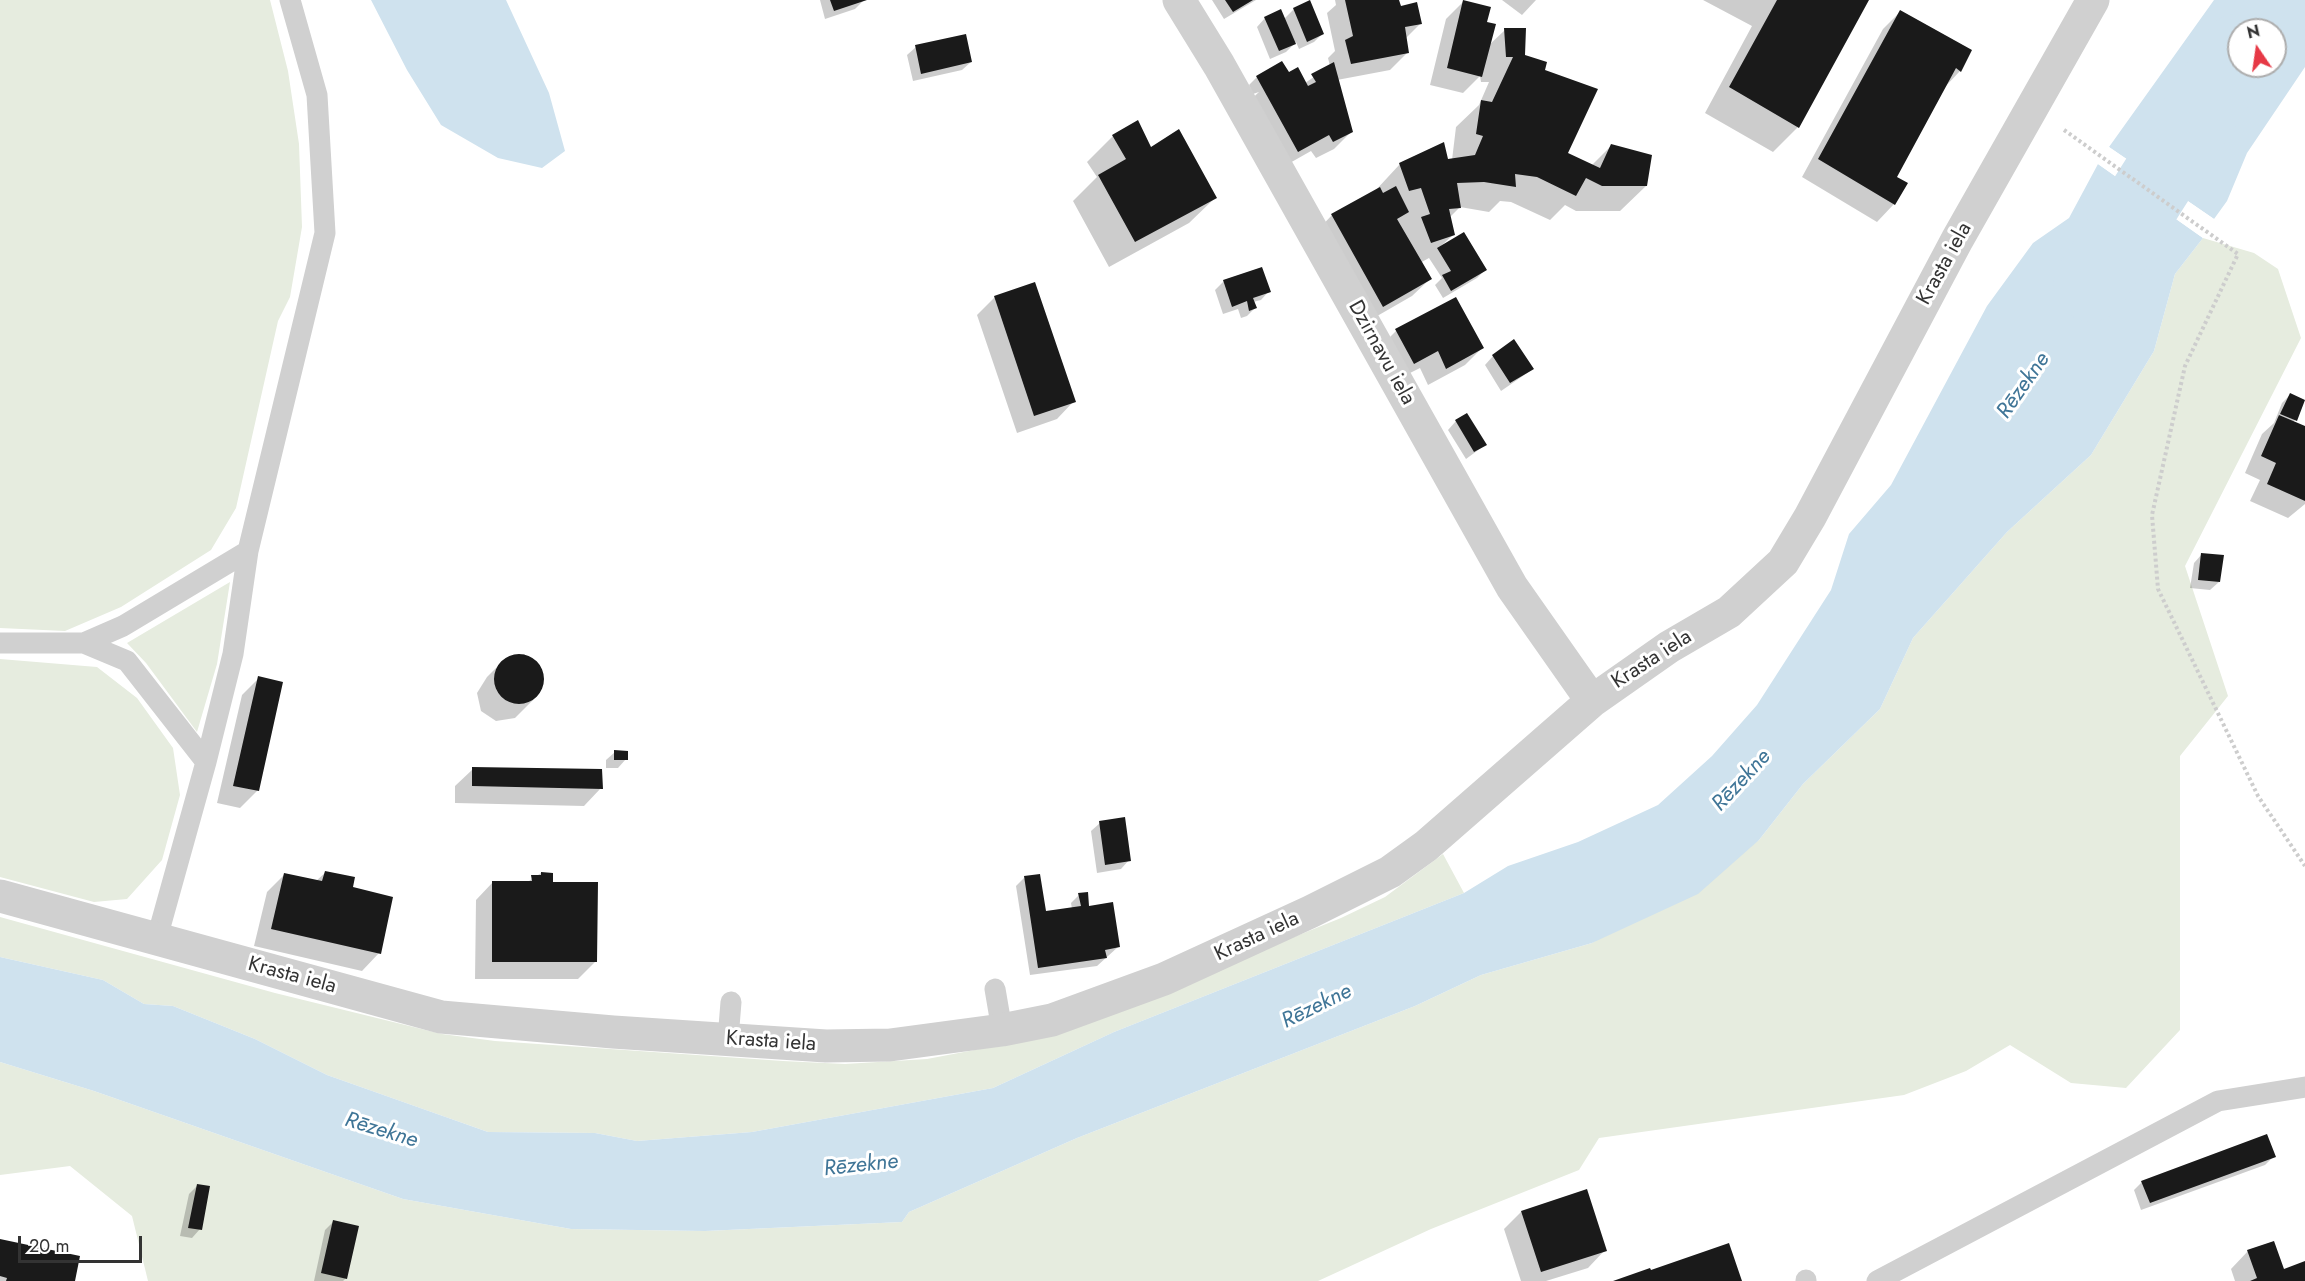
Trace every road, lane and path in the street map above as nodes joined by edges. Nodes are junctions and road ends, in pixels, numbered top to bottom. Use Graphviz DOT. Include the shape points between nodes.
graph roads {
  1 [pos="290,0"];
  2 [pos="1179,0"];
  3 [pos="2093,0"];
  4 [pos="2033,109"];
  5 [pos="248,551"];
  6 [pos="0,643"];
  7 [pos="84,644"];
  8 [pos="1592,700"];
  9 [pos="206,762"];
  10 [pos="2305,866"];
  11 [pos="0,896"];
  12 [pos="157,939"];
  13 [pos="995,989"];
  14 [pos="732,1002"];
  15 [pos="1002,1030"];
  16 [pos="728,1039"];
  17 [pos="2305,1087"];
  18 [pos="1877,1281"];
  1 -- 5 [label="lane" via="317,95 325,233"];
  2 -- 8 [label="street, Dzirnavu iela" via="1512,587"];
  3 -- 4 [label="street, Krasta iela"];
  4 -- 8 [label="street, Krasta iela" via="1957,240 1783,562 1729,612 1668,647"];
  4 -- 10 [label="path" via="2238,254 2185,366 2152,515 2158,589 2259,796"];
  5 -- 7 [label="lane" via="123,626"];
  5 -- 9 [label="lane" via="233,654"];
  6 -- 7 [label="lane"];
  7 -- 9 [label="lane" via="127,661"];
  8 -- 15 [label="street, Krasta iela" via="1426,846 1390,872 1164,979 1052,1020"];
  9 -- 12 [label="lane"];
  11 -- 12 [label="street, Krasta iela"];
  12 -- 16 [label="street, Krasta iela" via="441,1017"];
  13 -- 15 [label="lane"];
  14 -- 16 [label="lane"];
  15 -- 16 [label="street, Krasta iela" via="891,1045 826,1046"];
  17 -- 18 [label="lane" via="2218,1101"];
}
